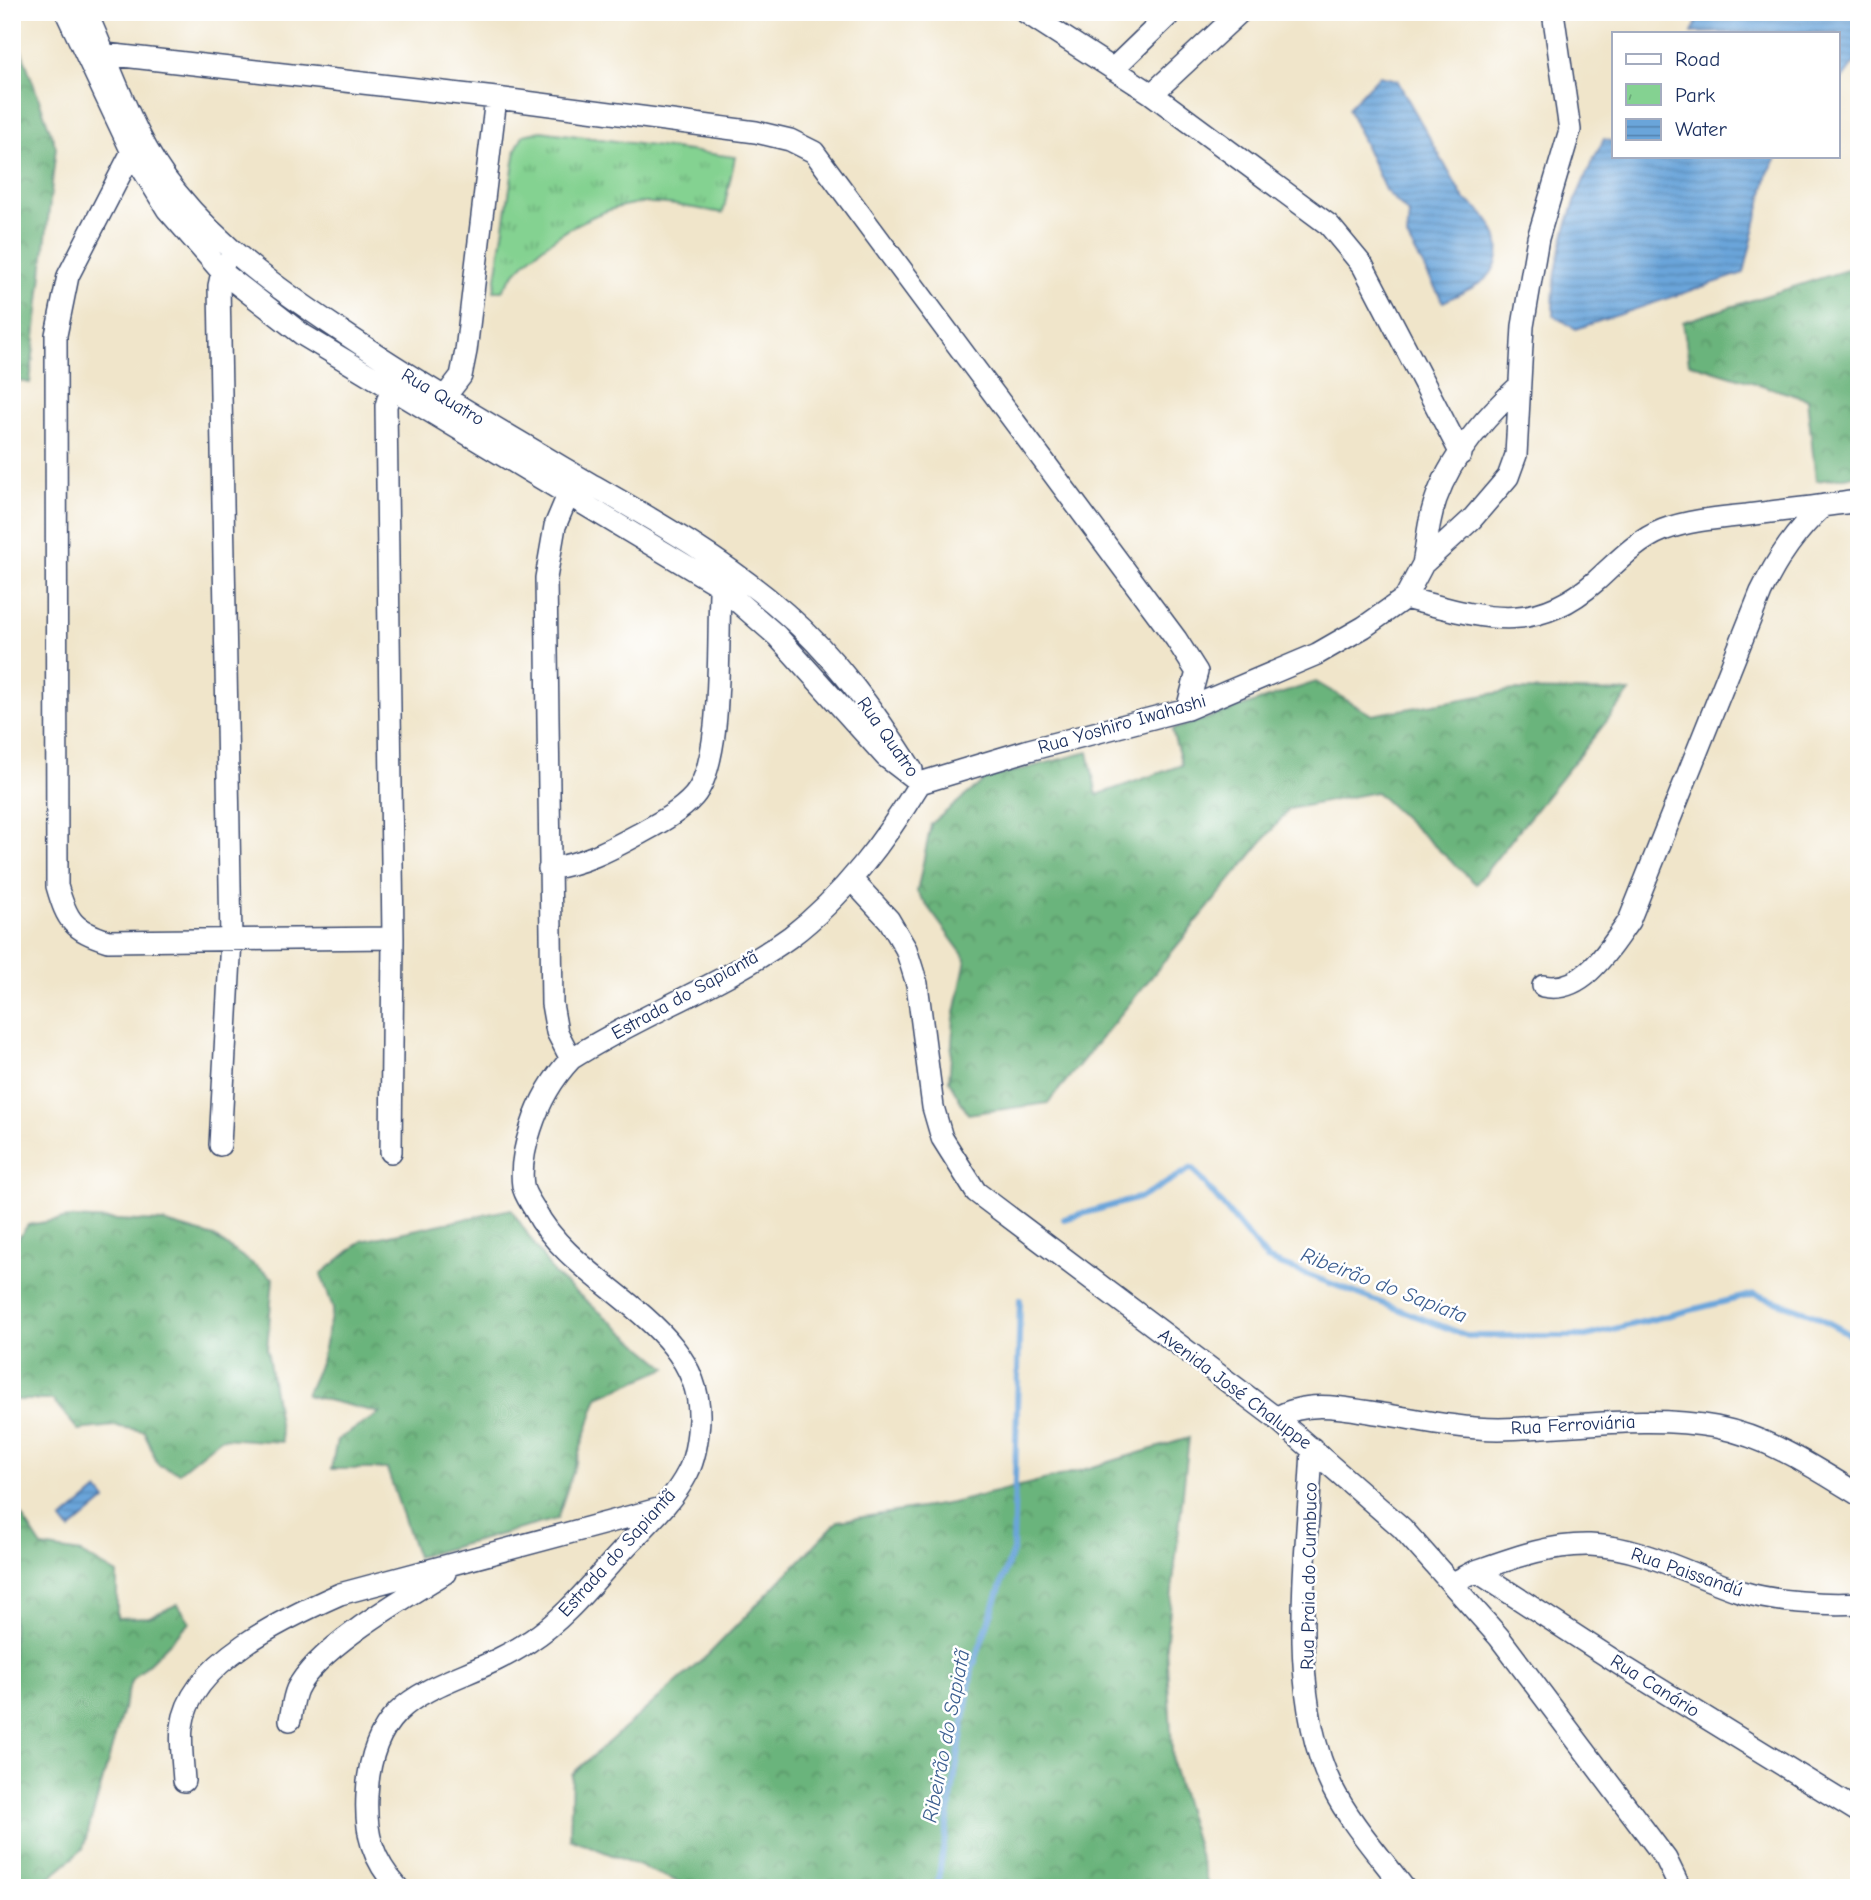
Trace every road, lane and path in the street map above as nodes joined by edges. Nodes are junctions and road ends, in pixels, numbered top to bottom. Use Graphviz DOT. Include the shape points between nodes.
graph roads {
  1 [pos="66,12"];
  2 [pos="86,12"];
  3 [pos="1025,12"];
  4 [pos="1171,12"];
  5 [pos="1240,12"];
  6 [pos="1553,12"];
  7 [pos="105,54"];
  8 [pos="1113,69"];
  9 [pos="1152,94"];
  10 [pos="496,98"];
  11 [pos="136,145"];
  12 [pos="228,247"];
  13 [pos="222,272"];
  14 [pos="393,378"];
  15 [pos="1519,386"];
  16 [pos="444,398"];
  17 [pos="1461,454"];
  18 [pos="572,484"];
  19 [pos="1859,501"];
  20 [pos="1824,505"];
  21 [pos="723,563"];
  22 [pos="1423,564"];
  23 [pos="720,586"];
  24 [pos="1405,598"];
  25 [pos="1187,709"];
  26 [pos="920,783"];
  27 [pos="549,869"];
  28 [pos="850,879"];
  29 [pos="393,938"];
  30 [pos="231,939"];
  31 [pos="1543,986"];
  32 [pos="571,1059"];
  33 [pos="220,1145"];
  34 [pos="391,1152"];
  35 [pos="1276,1418"];
  36 [pos="1312,1448"];
  37 [pos="1859,1495"];
  38 [pos="662,1508"];
  39 [pos="468,1559"];
  40 [pos="1476,1571"];
  41 [pos="1453,1583"];
  42 [pos="1859,1603"];
  43 [pos="290,1720"];
  44 [pos="184,1781"];
  45 [pos="1859,1812"];
  46 [pos="398,1888"];
  47 [pos="1404,1888"];
  48 [pos="1680,1888"];
  1 -- 11 [label="street, Rua Quatro"];
  2 -- 7 [label="street, Rua Quatro"];
  3 -- 8 [label="street"];
  4 -- 8 [label="street"];
  5 -- 9 [label="street"];
  6 -- 15 [label="street" via="1570,130 1538,238 1523,326"];
  7 -- 10 [label="street"];
  7 -- 11 [label="street, Rua Quatro"];
  8 -- 9 [label="street"];
  9 -- 17 [label="street" via="1329,225 1363,266"];
  10 -- 16 [label="street" via="466,351 461,376"];
  10 -- 25 [label="street" via="756,132 790,140 814,152 1176,639 1197,672"];
  11 -- 12 [label="street, Rua Quatro"];
  11 -- 13 [label="street, Rua Quatro" via="167,209"];
  11 -- 30 [label="street" via="68,276 56,335 57,886 65,912 81,933 108,941"];
  12 -- 13 [label="street"];
  12 -- 14 [label="street, Rua Quatro"];
  13 -- 14 [label="street, Rua Quatro" via="303,335"];
  13 -- 30 [label="street"];
  14 -- 16 [label="street, Rua Quatro"];
  14 -- 18 [label="street, Rua Quatro"];
  14 -- 29 [label="street" via="386,406"];
  15 -- 17 [label="street" via="1487,415"];
  15 -- 22 [label="street" via="1516,455 1507,477 1472,519"];
  16 -- 18 [label="street, Rua Quatro"];
  17 -- 22 [label="street" via="1430,519"];
  18 -- 21 [label="street, Rua Quatro"];
  18 -- 23 [label="street, Rua Quatro"];
  18 -- 27 [label="street" via="555,526 546,578"];
  19 -- 20 [label="street"];
  20 -- 24 [label="street" via="1695,521 1662,530 1639,543 1581,595 1519,619"];
  20 -- 31 [label="street" via="1797,531 1776,562 1629,920 1604,957 1581,977 1555,988"];
  21 -- 23 [label="street"];
  21 -- 26 [label="street, Rua Quatro" via="787,614 826,654"];
  22 -- 24 [label="street"];
  23 -- 26 [label="street, Rua Quatro" via="777,636 886,757"];
  23 -- 27 [label="street" via="713,746 695,794 669,818 610,850 584,863"];
  24 -- 25 [label="street, Rua Yoshiro Iwahashi" via="1317,653"];
  25 -- 26 [label="street, Rua Yoshiro Iwahashi"];
  26 -- 28 [label="street, Estrada do Sapiantã" via="885,841"];
  27 -- 32 [label="street" via="552,1003 556,1032"];
  28 -- 32 [label="street, Estrada do Sapiantã" via="791,936"];
  28 -- 35 [label="street, Avenida José Chaluppe" via="888,919 906,948 917,984 933,1107 942,1138 976,1192"];
  29 -- 30 [label="street"];
  29 -- 34 [label="street"];
  30 -- 33 [label="street"];
  32 -- 38 [label="street, Estrada do Sapiantã" via="537,1111 523,1151 523,1188 555,1241 669,1340 687,1366 699,1406 698,1439 688,1472"];
  35 -- 36 [label="street, Avenida José Chaluppe"];
  35 -- 37 [label="street, Rua Ferroviária" via="1302,1406 1318,1406 1467,1428 1653,1422 1716,1427 1804,1461"];
  36 -- 41 [label="street, Avenida José Chaluppe" via="1402,1528"];
  36 -- 47 [label="street, Rua Praia do Cumbuco" via="1304,1625 1307,1691 1316,1741 1332,1788"];
  38 -- 39 [label="street"];
  38 -- 46 [label="street, Estrada do Sapiantã" via="555,1622 503,1656 414,1697 391,1716 378,1737 368,1769 365,1823 371,1851"];
  39 -- 43 [label="street" via="370,1619 319,1662 298,1687"];
  39 -- 44 [label="street" via="340,1594 242,1644 193,1698 181,1726"];
  40 -- 41 [label="street"];
  40 -- 42 [label="street, Rua Paissandú" via="1556,1547 1592,1545 1645,1555 1745,1593"];
  40 -- 45 [label="street, Rua Canário"];
  41 -- 48 [label="street, Avenida José Chaluppe" via="1666,1859"];
}
